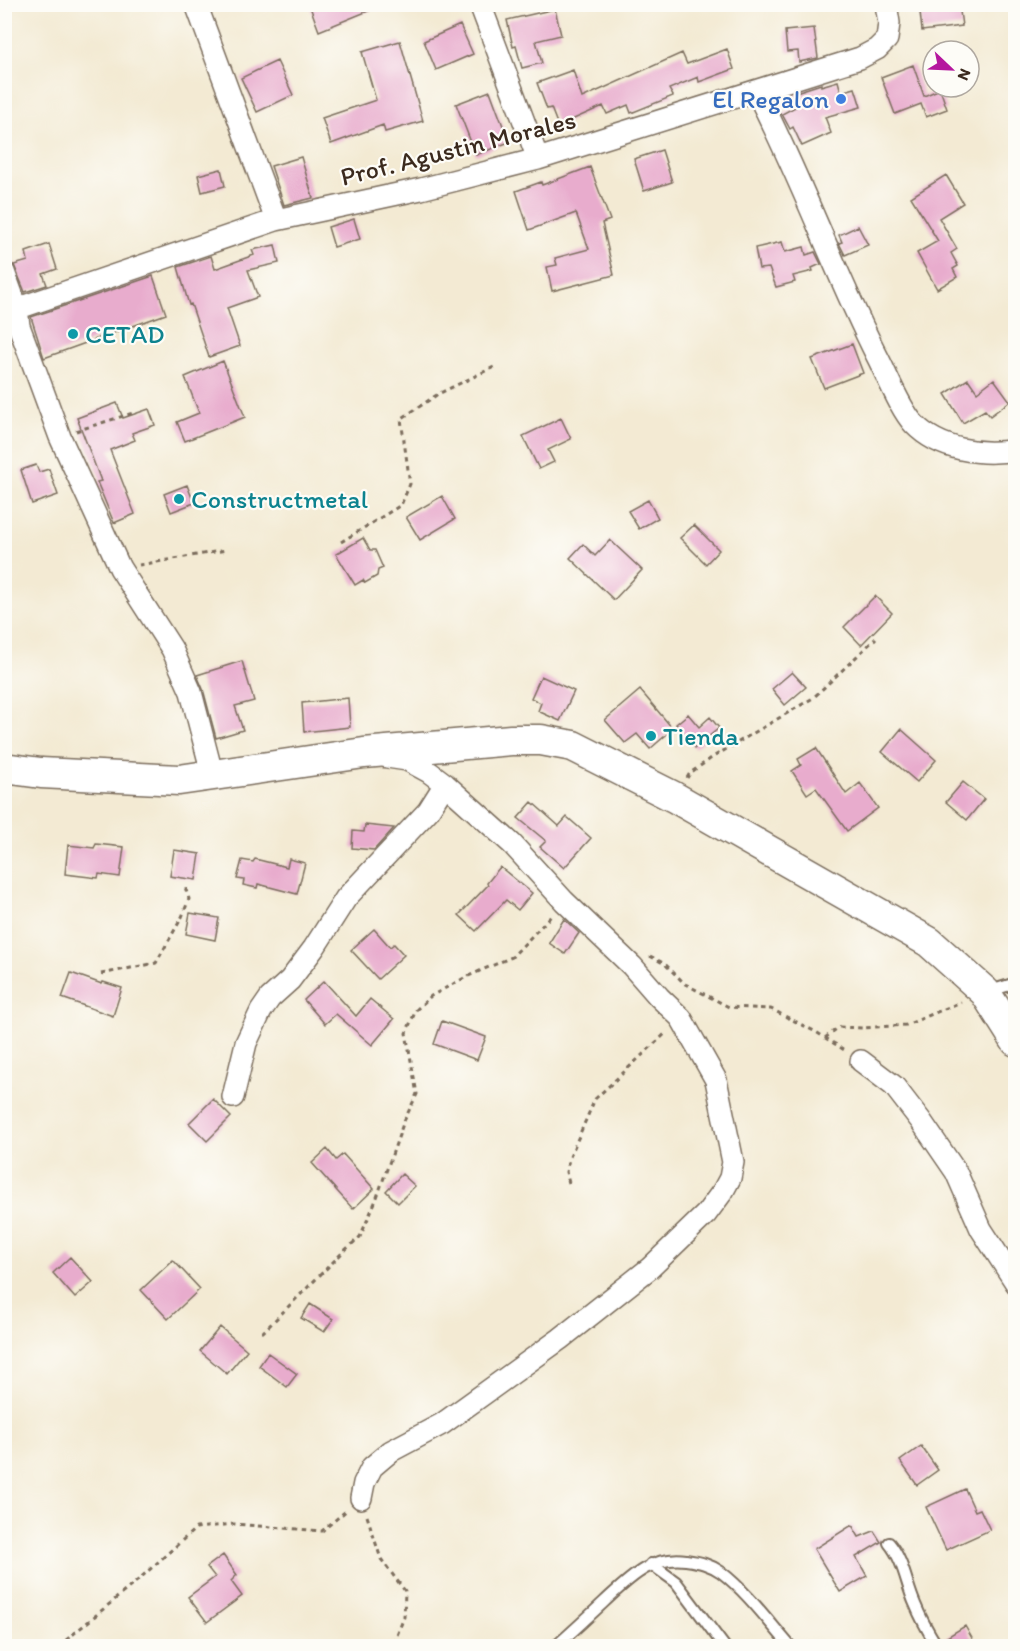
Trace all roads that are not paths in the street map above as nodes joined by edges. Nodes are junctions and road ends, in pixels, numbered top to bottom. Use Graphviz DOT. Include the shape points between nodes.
graph roads {
  1 [pos="196,4"];
  2 [pos="480,4"];
  3 [pos="886,4"];
  4 [pos="756,91"];
  5 [pos="538,159"];
  6 [pos="276,220"];
  7 [pos="4,272"];
  8 [pos="11,310"];
  9 [pos="1016,450"];
  10 [pos="364,753"];
  11 [pos="4,768"];
  12 [pos="212,774"];
  13 [pos="445,784"];
  14 [pos="1016,983"];
  15 [pos="985,992"];
  16 [pos="1016,1041"];
  17 [pos="861,1060"];
  18 [pos="233,1097"];
  19 [pos="1016,1283"];
  20 [pos="361,1498"];
  21 [pos="889,1543"];
  22 [pos="651,1564"];
  23 [pos="556,1647"];
  24 [pos="724,1647"];
  25 [pos="790,1647"];
  26 [pos="937,1647"];
  1 -- 6 [label="street"];
  2 -- 5 [label="street"];
  3 -- 4 [label="street, Prof. Agustin Morales" via="887,39 877,49"];
  4 -- 5 [label="street, Prof. Agustin Morales"];
  4 -- 9 [label="street" via="860,322 908,416 946,446 969,451"];
  5 -- 6 [label="street, Prof. Agustin Morales"];
  6 -- 8 [label="street, Prof. Agustin Morales"];
  7 -- 8 [label="street"];
  8 -- 12 [label="street" via="60,437 120,568 172,648 191,692"];
  10 -- 12 [label="street"];
  10 -- 13 [label="street" via="407,760"];
  10 -- 15 [label="street" via="511,740 573,746 674,797 929,942"];
  11 -- 12 [label="street" via="179,780"];
  13 -- 18 [label="street" via="428,811 346,898 296,972 261,1011 246,1043"];
  13 -- 20 [label="street" via="512,844 681,1018 716,1080 734,1162 730,1178 706,1214 650,1268 442,1424 391,1451 372,1467"];
  14 -- 15 [label="lane"];
  15 -- 16 [label="street"];
  17 -- 19 [label="street" via="894,1086 921,1120 956,1172 981,1228"];
  21 -- 26 [label="lane"];
  22 -- 23 [label="lane" via="633,1575"];
  22 -- 24 [label="lane" via="676,1582"];
  22 -- 25 [label="lane" via="682,1559 705,1563 722,1573"];
}
